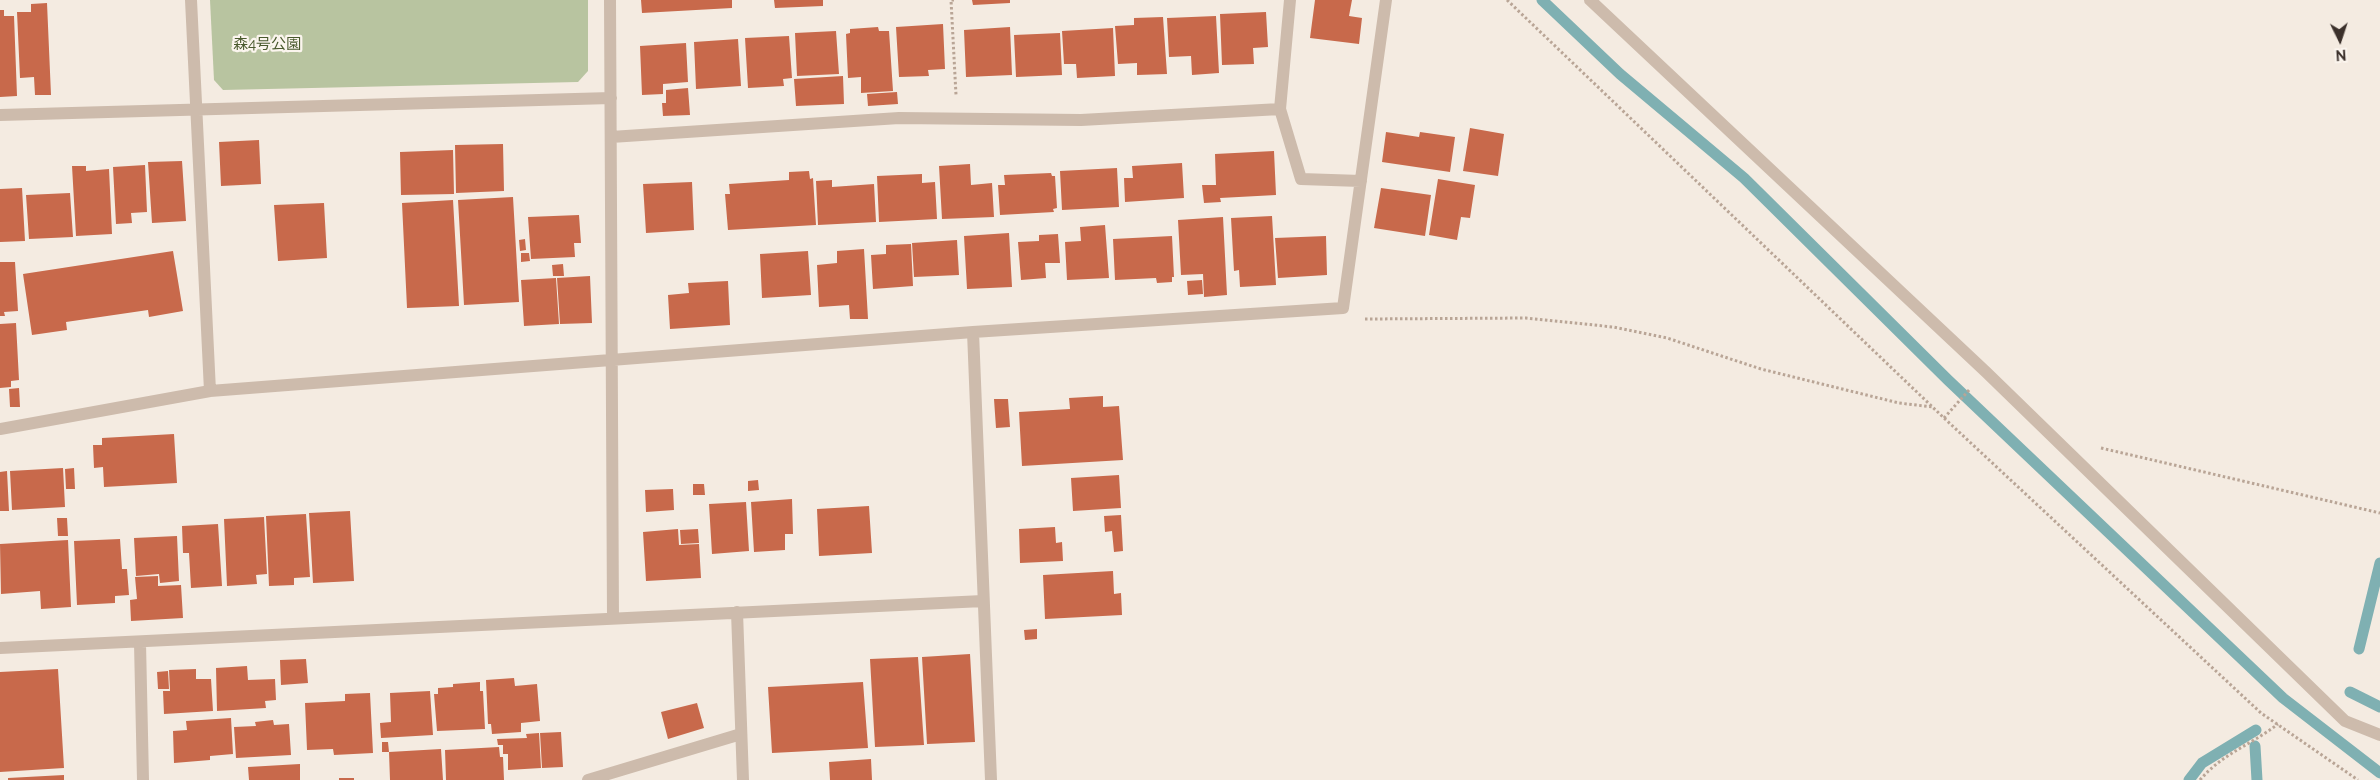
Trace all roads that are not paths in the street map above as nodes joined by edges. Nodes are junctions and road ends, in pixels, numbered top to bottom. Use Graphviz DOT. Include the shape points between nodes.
graph roads {
  1 [pos="191,0"];
  2 [pos="610,0"];
  3 [pos="1290,0"];
  4 [pos="1386,0"];
  5 [pos="1590,0"];
  6 [pos="611,98"];
  7 [pos="1280,109"];
  8 [pos="195,110"];
  9 [pos="0,115"];
  10 [pos="611,137"];
  11 [pos="1361,181"];
  12 [pos="973,332"];
  13 [pos="612,359"];
  14 [pos="210,391"];
  15 [pos="0,429"];
  16 [pos="984,601"];
  17 [pos="737,612"];
  18 [pos="613,617"];
  19 [pos="140,643"];
  20 [pos="0,648"];
  21 [pos="741,734"];
  22 [pos="2380,735"];
  23 [pos="143,780"];
  24 [pos="588,780"];
  25 [pos="743,780"];
  26 [pos="991,780"];
  1 -- 8 [label="street"];
  2 -- 6 [label="street"];
  3 -- 7 [label="street"];
  4 -- 11 [label="street"];
  5 -- 22 [label="street" via="2068,452 2345,721"];
  6 -- 8 [label="street"];
  6 -- 10 [label="street"];
  7 -- 10 [label="street" via="1081,120 899,118"];
  7 -- 11 [label="street" via="1301,180"];
  8 -- 9 [label="street"];
  8 -- 14 [label="street"];
  10 -- 13 [label="street"];
  11 -- 12 [label="street" via="1343,308"];
  12 -- 13 [label="street"];
  12 -- 16 [label="street"];
  13 -- 14 [label="street"];
  13 -- 18 [label="street"];
  14 -- 15 [label="street"];
  16 -- 17 [label="street"];
  16 -- 26 [label="street"];
  17 -- 18 [label="street"];
  17 -- 21 [label="street"];
  18 -- 19 [label="street"];
  19 -- 20 [label="street"];
  19 -- 23 [label="street"];
  21 -- 24 [label="street"];
  21 -- 25 [label="street"];
}
